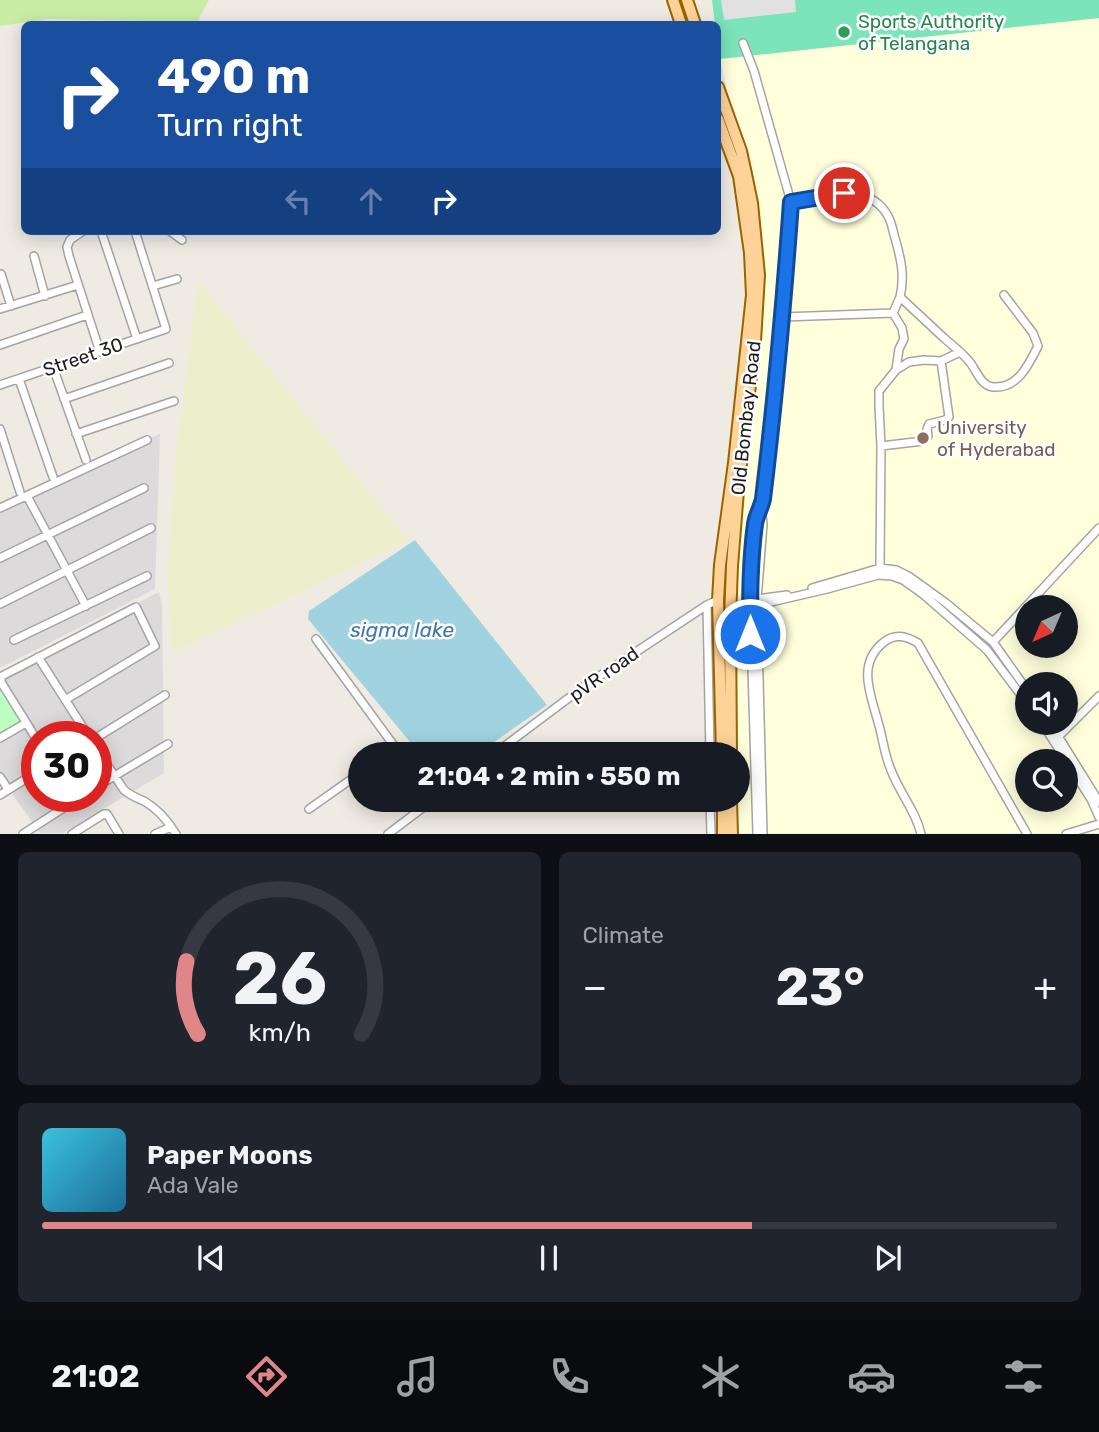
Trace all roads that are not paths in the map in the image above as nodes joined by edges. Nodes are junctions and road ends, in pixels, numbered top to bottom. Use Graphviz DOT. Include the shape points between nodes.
graph roads {
  1 [pos="673,0"];
  2 [pos="687,0"];
  3 [pos="680,21"];
  4 [pos="694,21"];
  5 [pos="743,43"];
  6 [pos="721,95"];
  7 [pos="721,127"];
  8 [pos="791,202"];
  9 [pos="77,235"];
  10 [pos="102,235"];
  11 [pos="136,235"];
  12 [pos="175,235"];
  13 [pos="182,240"];
  14 [pos="34,256"];
  15 [pos="1,274"];
  16 [pos="177,279"];
  17 [pos="78,285"];
  18 [pos="153,286"];
  19 [pos="1004,295"];
  20 [pos="45,296"];
  21 [pos="900,297"];
  22 [pos="11,306"];
  23 [pos="0,309"];
  24 [pos="893,313"];
  25 [pos="88,315"];
  26 [pos="783,317"];
  27 [pos="137,339"];
  28 [pos="0,345"];
  29 [pos="100,352"];
  30 [pos="960,352"];
  31 [pos="941,361"];
  32 [pos="169,363"];
  33 [pos="53,367"];
  34 [pos="895,370"];
  35 [pos="19,379"];
  36 [pos="0,385"];
  37 [pos="64,399"];
  38 [pos="174,401"];
  39 [pos="0,429"];
  40 [pos="76,435"];
  41 [pos="148,440"];
  42 [pos="881,446"];
  43 [pos="86,460"];
  44 [pos="52,477"];
  45 [pos="144,488"];
  46 [pos="24,494"];
  47 [pos="0,508"];
  48 [pos="151,528"];
  49 [pos="1099,528"];
  50 [pos="47,535"];
  51 [pos="0,558"];
  52 [pos="880,568"];
  53 [pos="67,570"];
  54 [pos="147,576"];
  55 [pos="718,600"];
  56 [pos="753,603"];
  57 [pos="0,604"];
  58 [pos="707,605"];
  59 [pos="86,606"];
  60 [pos="316,639"];
  61 [pos="15,640"];
  62 [pos="993,642"];
  63 [pos="38,657"];
  64 [pos="1015,673"];
  65 [pos="1015,687"];
  66 [pos="165,695"];
  67 [pos="1099,696"];
  68 [pos="65,700"];
  69 [pos="25,721"];
  70 [pos="79,721"];
  71 [pos="21,726"];
  72 [pos="112,727"];
  73 [pos="1050,735"];
  74 [pos="1059,736"];
  75 [pos="0,738"];
  76 [pos="391,742"];
  77 [pos="510,742"];
  78 [pos="709,742"];
  79 [pos="722,742"];
  80 [pos="731,742"];
  81 [pos="168,744"];
  82 [pos="112,773"];
  83 [pos="114,776"];
  84 [pos="0,777"];
  85 [pos="21,781"];
  86 [pos="348,781"];
  87 [pos="8,789"];
  88 [pos="0,795"];
  89 [pos="1099,802"];
  90 [pos="309,808"];
  91 [pos="57,812"];
  92 [pos="417,812"];
  93 [pos="710,812"];
  94 [pos="723,812"];
  95 [pos="731,812"];
  96 [pos="1099,817"];
  97 [pos="1099,824"];
  98 [pos="174,830"];
  99 [pos="159,833"];
  100 [pos="23,834"];
  101 [pos="72,834"];
  102 [pos="119,834"];
  103 [pos="388,834"];
  104 [pos="711,834"];
  105 [pos="723,834"];
  106 [pos="732,834"];
  107 [pos="757,834"];
  108 [pos="763,834"];
  109 [pos="921,834"];
  110 [pos="1027,834"];
  111 [pos="1066,834"];
  1 -- 3 [label="main road"];
  2 -- 4 [label="main road"];
  5 -- 8 [label="street"];
  6 -- 80 [label="main road, Old Bombay Road" via="746,174 759,275 732,566"];
  7 -- 55 [label="main road, Old Bombay Road" via="739,176 752,295"];
  8 -- 21 [label="street" via="844,193 863,194 878,202 889,218 902,260"];
  8 -- 26 [label="street"];
  9 -- 17 [label="street" via="68,247"];
  10 -- 27 [label="street"];
  11 -- 18 [label="street"];
  12 -- 13 [label="street"];
  14 -- 20 [label="street"];
  15 -- 22 [label="street"];
  16 -- 18 [label="street"];
  17 -- 20 [label="street"];
  17 -- 25 [label="street"];
  18 -- 27 [label="street, Street 30" via="166,329"];
  19 -- 30 [label="street" via="1038,342 1025,371 1008,384 988,385"];
  20 -- 22 [label="street"];
  21 -- 24 [label="street"];
  21 -- 30 [label="street"];
  22 -- 23 [label="street"];
  24 -- 26 [label="street"];
  24 -- 34 [label="street" via="904,339"];
  25 -- 28 [label="street"];
  25 -- 29 [label="street"];
  26 -- 56 [label="street" via="761,508 755,522 750,572"];
  27 -- 29 [label="street, Street 30"];
  29 -- 33 [label="street, Street 30"];
  30 -- 31 [label="street"];
  31 -- 34 [label="street" via="909,362"];
  31 -- 42 [label="street" via="950,417 929,424 923,441"];
  32 -- 37 [label="street"];
  33 -- 35 [label="street, Street 30"];
  33 -- 37 [label="street"];
  34 -- 42 [label="street" via="879,391"];
  35 -- 36 [label="street, Street 30"];
  35 -- 44 [label="street"];
  37 -- 40 [label="street"];
  38 -- 40 [label="street"];
  39 -- 46 [label="street"];
  40 -- 43 [label="street"];
  41 -- 46 [label="street"];
  42 -- 52 [label="street"];
  45 -- 50 [label="street"];
  46 -- 47 [label="street"];
  46 -- 50 [label="street"];
  48 -- 53 [label="street"];
  49 -- 62 [label="street"];
  50 -- 51 [label="street"];
  50 -- 53 [label="street"];
  52 -- 56 [label="street"];
  52 -- 62 [label="street" via="896,570 916,581"];
  53 -- 57 [label="street"];
  53 -- 59 [label="street"];
  54 -- 59 [label="street"];
  55 -- 58 [label="street, pVR road"];
  55 -- 79 [label="main road, Old Bombay Road"];
  56 -- 65 [label="street" via="878,575 892,576 924,595 987,650"];
  56 -- 107 [label="street"];
  56 -- 108 [label="street"];
  58 -- 77 [label="street, pVR road"];
  58 -- 78 [label="street"];
  59 -- 61 [label="street"];
  60 -- 76 [label="street"];
  62 -- 64 [label="street"];
  63 -- 68 [label="street"];
  63 -- 68 [label="street" via="136,607 155,646"];
  63 -- 69 [label="street" via="1,679"];
  66 -- 72 [label="street"];
  67 -- 74 [label="street"];
  68 -- 70 [label="street"];
  71 -- 75 [label="street"];
  73 -- 96 [label="street"];
  74 -- 89 [label="street"];
  81 -- 83 [label="street"];
  82 -- 83 [label="street"];
  83 -- 98 [label="street"];
  84 -- 87 [label="street"];
  85 -- 87 [label="street"];
  86 -- 90 [label="street"];
  87 -- 88 [label="street"];
  91 -- 100 [label="street"];
  92 -- 103 [label="street"];
  93 -- 104 [label="street"];
  94 -- 105 [label="main road"];
  95 -- 106 [label="main road"];
  97 -- 111 [label="street"];
  98 -- 99 [label="street"];
  101 -- 102 [label="street" via="104,814"];
  109 -- 110 [label="street" via="891,770 867,682 869,661 890,637 908,637 918,643"];
}
